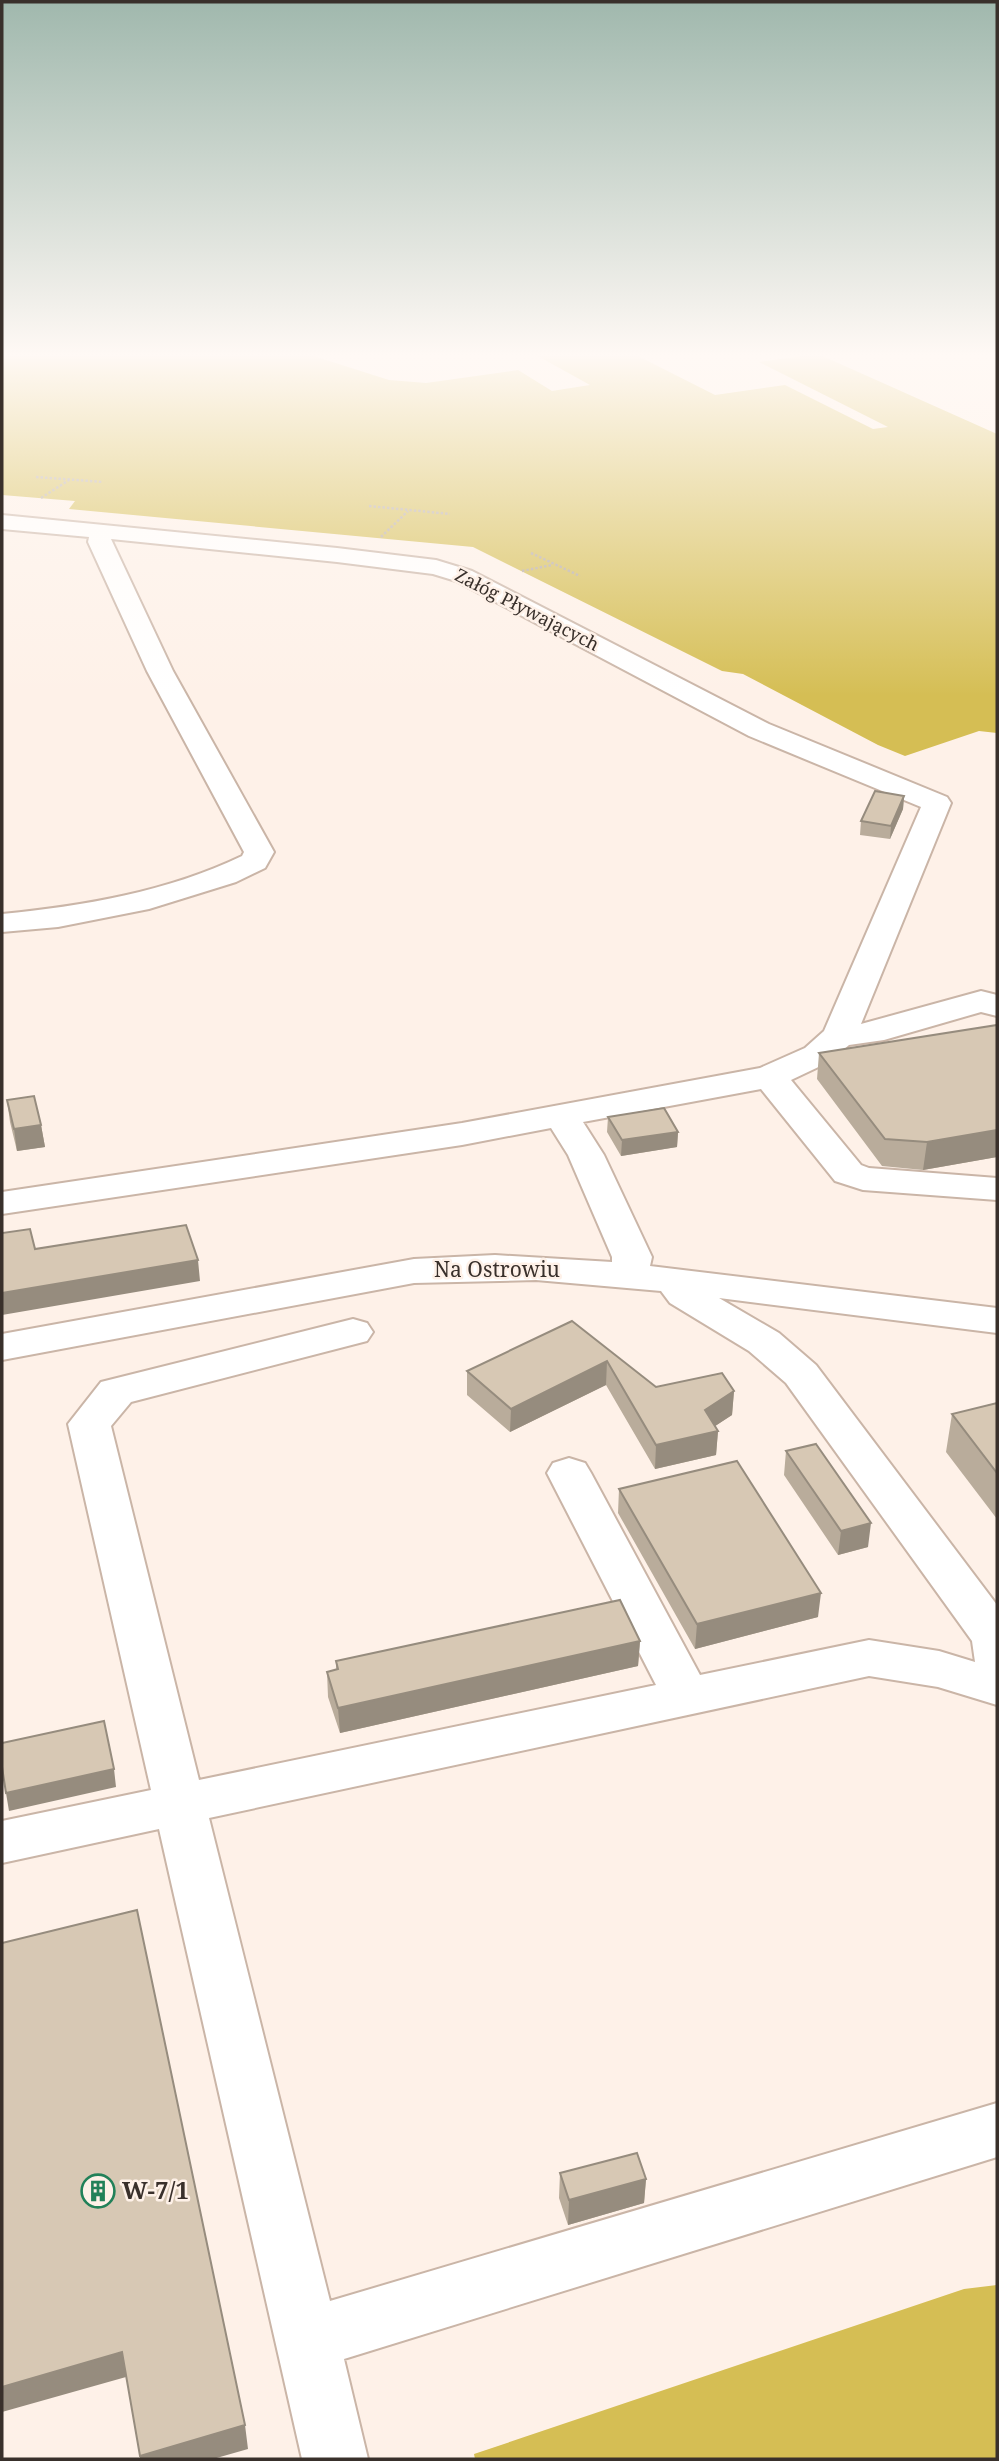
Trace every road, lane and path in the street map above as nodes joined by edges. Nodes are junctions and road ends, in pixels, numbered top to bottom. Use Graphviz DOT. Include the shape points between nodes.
graph roads {
  1 [pos="36,477"];
  2 [pos="69,480"];
  3 [pos="103,482"];
  4 [pos="41,498"];
  5 [pos="369,506"];
  6 [pos="408,510"];
  7 [pos="450,514"];
  8 [pos="2,522"];
  9 [pos="102,531"];
  10 [pos="381,538"];
  11 [pos="531,552"];
  12 [pos="554,564"];
  13 [pos="522,571"];
  14 [pos="580,576"];
  15 [pos="2,923"];
  16 [pos="997,1006"];
  17 [pos="839,1036"];
  18 [pos="770,1077"];
  19 [pos="561,1116"];
  20 [pos="997,1189"];
  21 [pos="2,1203"];
  22 [pos="629,1276"];
  23 [pos="673,1280"];
  24 [pos="818,1298"];
  25 [pos="997,1320"];
  26 [pos="353,1332"];
  27 [pos="764,1342"];
  28 [pos="2,1347"];
  29 [pos="592,1490"];
  30 [pos="997,1658"];
  31 [pos="997,1687"];
  32 [pos="687,1697"];
  33 [pos="178,1805"];
  34 [pos="2,1842"];
  35 [pos="997,2130"];
  36 [pos="307,2339"];
  37 [pos="335,2459"];
  1 -- 2 [label="path"];
  2 -- 3 [label="path"];
  2 -- 4 [label="path"];
  5 -- 6 [label="path"];
  6 -- 7 [label="path"];
  6 -- 10 [label="path"];
  8 -- 9 [label="street, Załóg Pływających"];
  9 -- 15 [label="street" via="99,542 160,671 259,852 254,862 225,876 138,902 58,918"];
  9 -- 17 [label="street, Załóg Pływających" via="436,567 464,576 759,730 937,803"];
  11 -- 12 [label="path"];
  12 -- 13 [label="path"];
  12 -- 14 [label="path"];
  16 -- 17 [label="street" via="981,1001 872,1033"];
  17 -- 18 [label="street" via="817,1055"];
  18 -- 19 [label="street"];
  18 -- 20 [label="street" via="848,1172 863,1179"];
  19 -- 21 [label="street"];
  19 -- 22 [label="street" via="586,1155 632,1257"];
  22 -- 23 [label="street, Na Ostrowiu"];
  22 -- 28 [label="street, Na Ostrowiu" via="466,1266"];
  23 -- 24 [label="street, Na Ostrowiu"];
  23 -- 27 [label="street" via="684,1294"];
  24 -- 25 [label="street, Na Ostrowiu"];
  24 -- 27 [label="street"];
  26 -- 33 [label="street" via="116,1392 89,1424"];
  27 -- 30 [label="street" via="801,1374 988,1627 996,1638"];
  29 -- 32 [label="street"];
  31 -- 32 [label="street" via="939,1670 869,1658"];
  32 -- 33 [label="street"];
  33 -- 34 [label="street"];
  33 -- 36 [label="street"];
  35 -- 36 [label="street"];
  36 -- 37 [label="street"];
}
